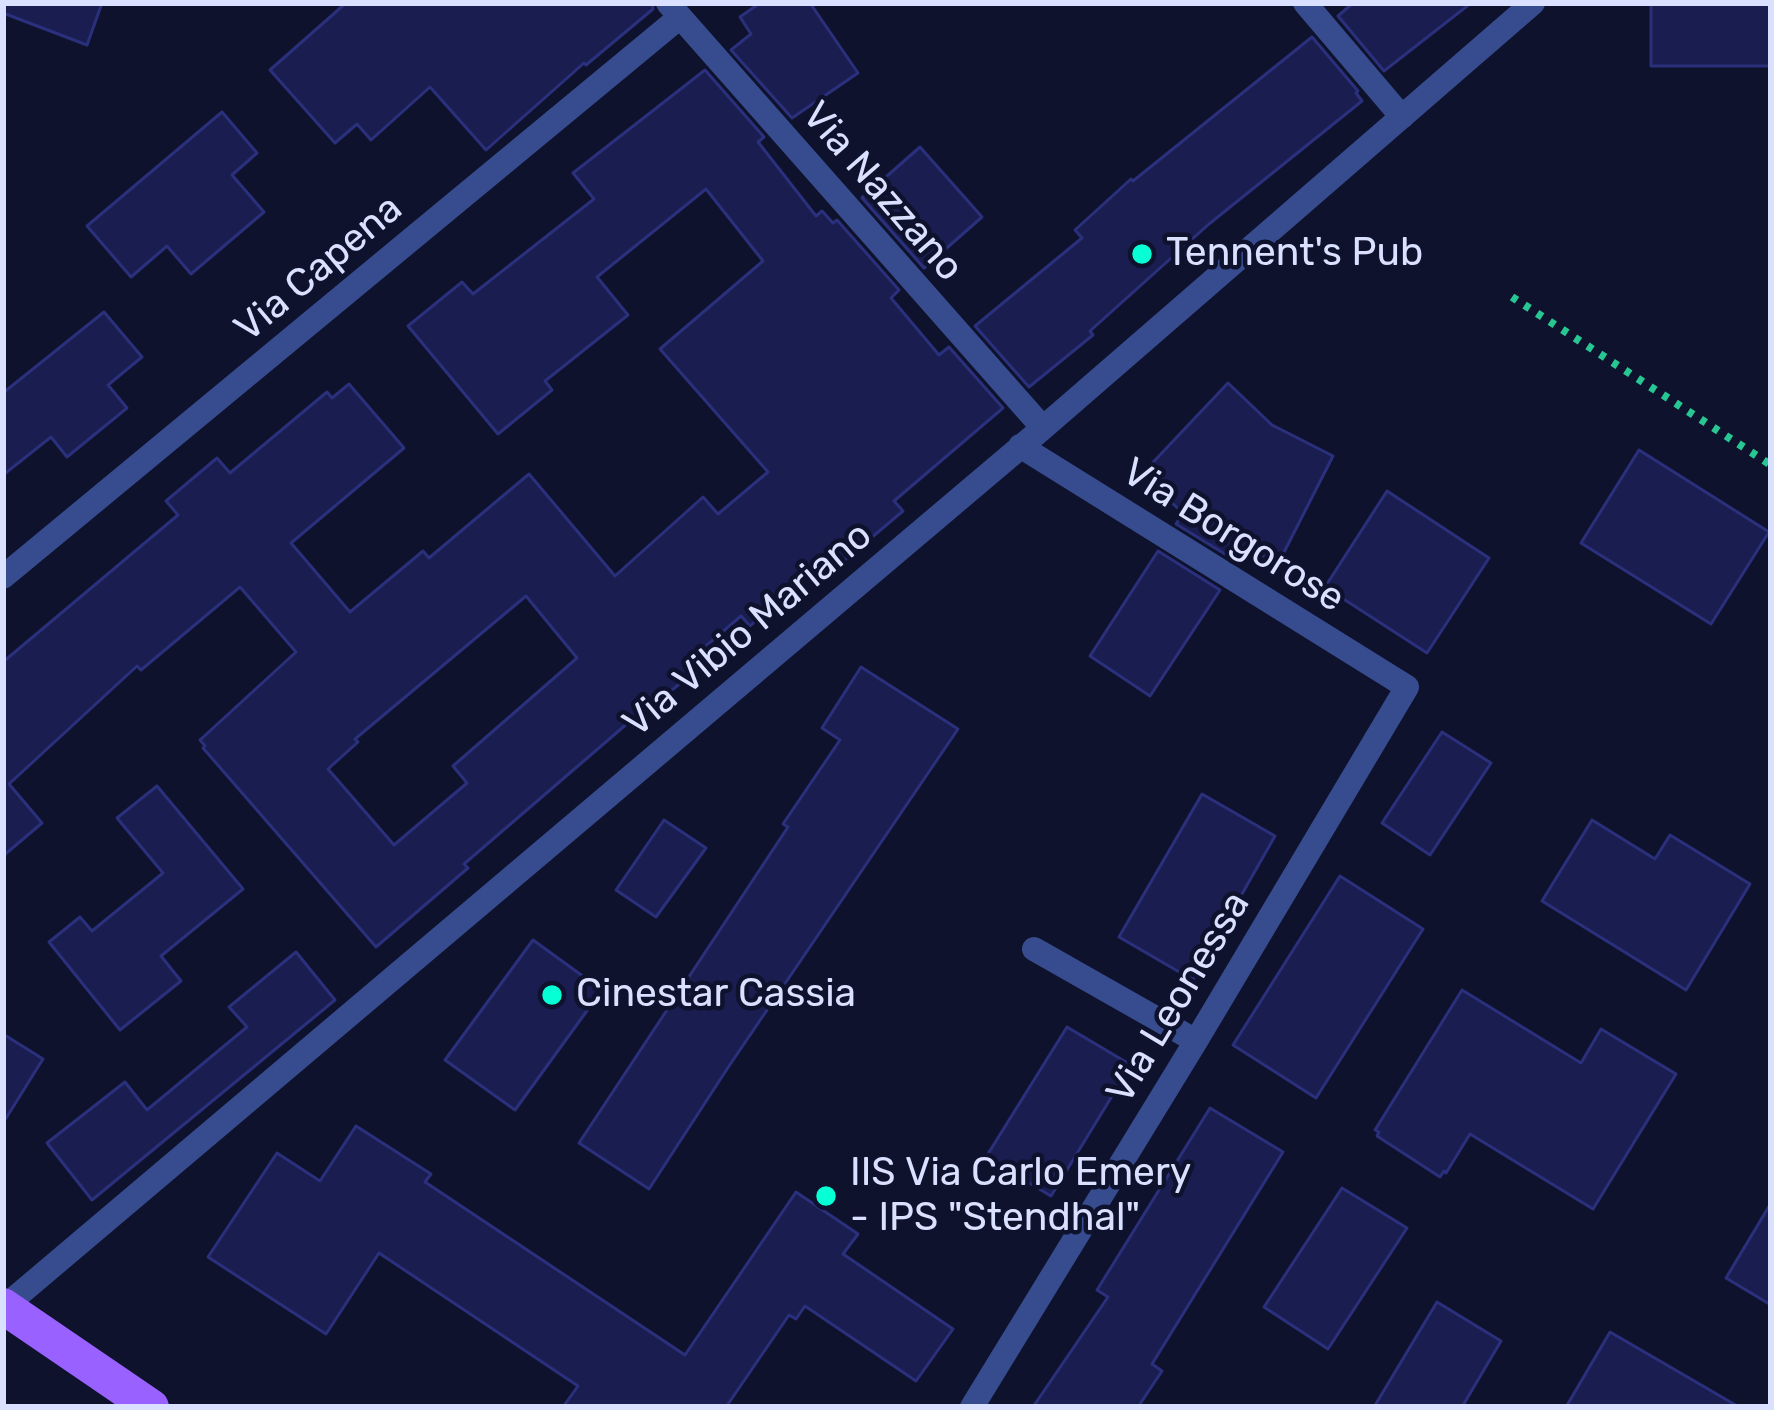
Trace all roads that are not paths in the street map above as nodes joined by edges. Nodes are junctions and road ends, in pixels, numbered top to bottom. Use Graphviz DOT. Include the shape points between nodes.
graph roads {
  1 [pos="1305,3"];
  2 [pos="1534,3"];
  3 [pos="674,10"];
  4 [pos="1402,117"];
  5 [pos="1042,428"];
  6 [pos="1020,446"];
  7 [pos="3,577"];
  8 [pos="1407,687"];
  9 [pos="1034,949"];
  10 [pos="1196,1041"];
  11 [pos="3,1306"];
  12 [pos="152,1407"];
  13 [pos="972,1407"];
  1 -- 4 [label="street"];
  2 -- 4 [label="street, Via Vibio Mariano"];
  3 -- 5 [label="street, Via Nazzano"];
  3 -- 7 [label="street, Via Capena"];
  4 -- 5 [label="street, Via Vibio Mariano"];
  5 -- 6 [label="street, Via Vibio Mariano"];
  6 -- 8 [label="street, Via Borgorose"];
  6 -- 11 [label="street, Via Vibio Mariano"];
  8 -- 10 [label="street, Via Leonessa"];
  9 -- 10 [label="street"];
  10 -- 13 [label="street, Via Leonessa"];
  11 -- 12 [label="main road"];
}
